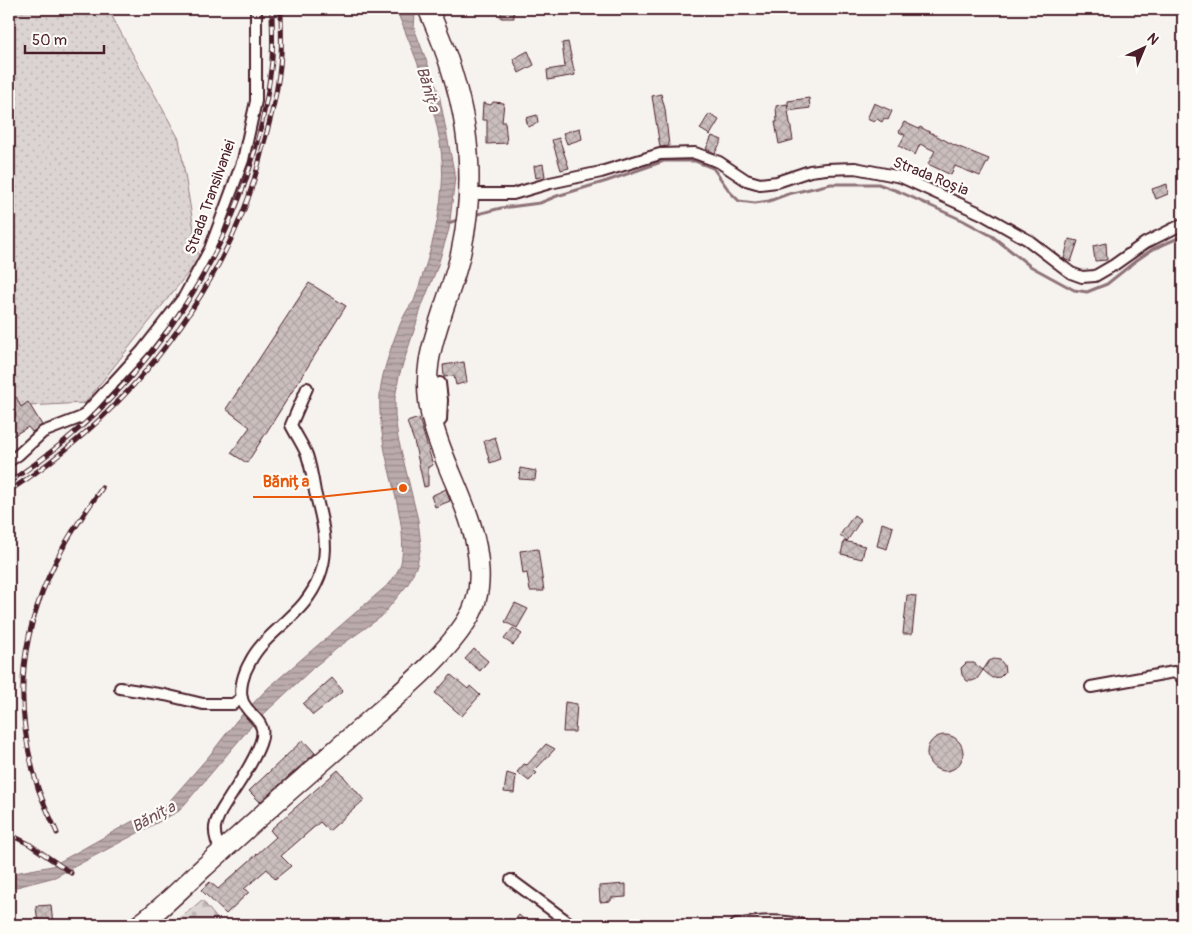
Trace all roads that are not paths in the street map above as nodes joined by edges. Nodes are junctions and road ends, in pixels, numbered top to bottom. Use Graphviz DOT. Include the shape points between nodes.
graph roads {
  1 [pos="256,9"];
  2 [pos="428,9"];
  3 [pos="467,201"];
  4 [pos="1183,224"];
  5 [pos="440,383"];
  6 [pos="307,388"];
  7 [pos="433,427"];
  8 [pos="9,461"];
  9 [pos="1183,678"];
  10 [pos="1091,687"];
  11 [pos="120,688"];
  12 [pos="243,700"];
  13 [pos="222,852"];
  14 [pos="511,880"];
  15 [pos="139,925"];
  16 [pos="572,925"];
  17 [pos="736,925"];
  18 [pos="804,925"];
  1 -- 8 [label="street, Strada Transilvaniei" via="256,101 243,160 210,249 184,296 142,351 82,417 44,432"];
  2 -- 3 [label="highway" via="448,56 460,97 468,154"];
  3 -- 4 [label="street, Strada Roșia" via="513,194 660,154 695,153 760,184 818,170 855,168 901,176 982,214 1028,240 1071,273 1082,277 1095,276 1145,243"];
  3 -- 7 [label="highway" via="458,264 429,362 427,385"];
  5 -- 7 [label="street" via="441,420"];
  6 -- 12 [label="street" via="291,425 307,455 325,531 322,570 304,603 250,661 243,681"];
  7 -- 13 [label="highway" via="466,510 476,545 479,585 471,615 406,688"];
  9 -- 10 [label="street" via="1174,672"];
  11 -- 12 [label="street" via="203,704 233,704"];
  12 -- 13 [label="street" via="263,731 254,757 218,815 215,841"];
  13 -- 15 [label="highway"];
  14 -- 16 [label="street"];
  17 -- 18 [label="street" via="786,920"];
}
